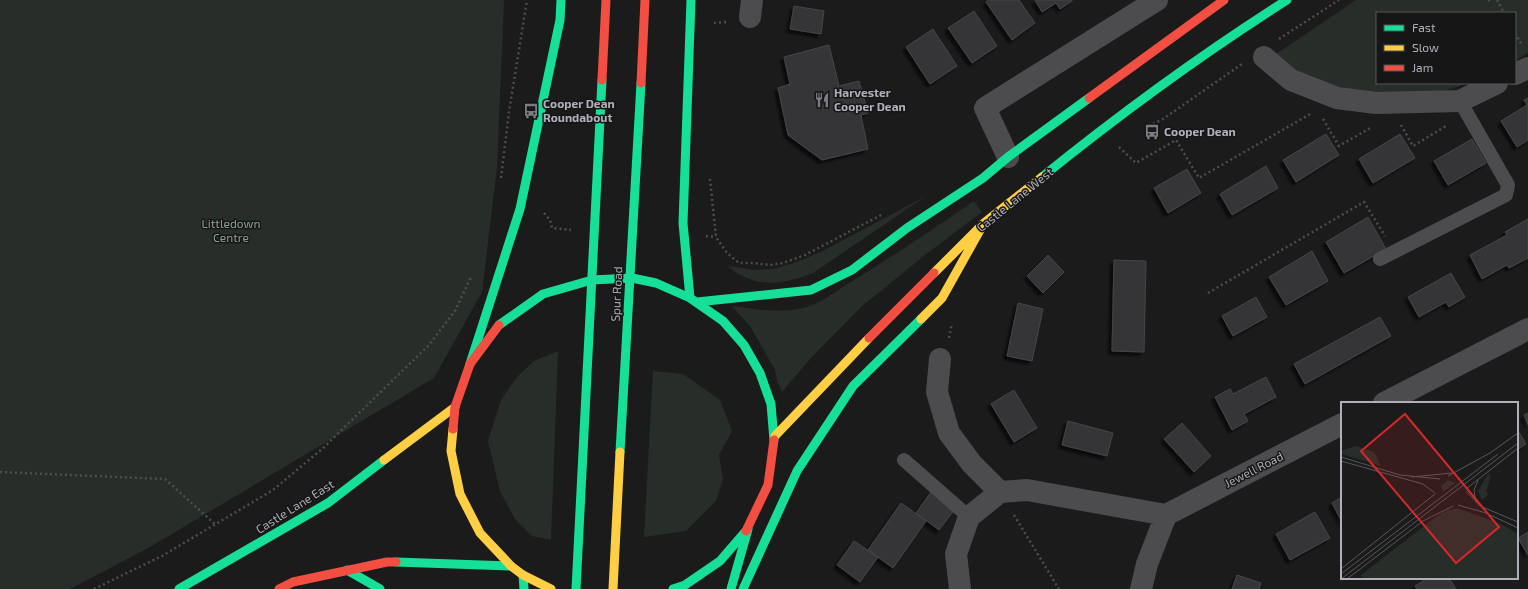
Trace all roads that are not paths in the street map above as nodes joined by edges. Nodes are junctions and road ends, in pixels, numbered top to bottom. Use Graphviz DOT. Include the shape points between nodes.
graph roads {
  1 [pos="561,0"];
  2 [pos="606,0"];
  3 [pos="645,0"];
  4 [pos="691,0"];
  5 [pos="1158,0"];
  6 [pos="1224,0"];
  7 [pos="1287,0"];
  8 [pos="1255,59"];
  9 [pos="1528,68"];
  10 [pos="1516,74"];
  11 [pos="1495,84"];
  12 [pos="1460,101"];
  13 [pos="1008,157"];
  14 [pos="984,223"];
  15 [pos="1380,259"];
  16 [pos="694,300"];
  17 [pos="1528,329"];
  18 [pos="940,359"];
  19 [pos="470,364"];
  20 [pos="1386,402"];
  21 [pos="455,407"];
  22 [pos="1341,425"];
  23 [pos="775,436"];
  24 [pos="904,460"];
  25 [pos="1000,492"];
  26 [pos="1166,515"];
  27 [pos="969,517"];
  28 [pos="748,529"];
  29 [pos="511,566"];
  30 [pos="347,570"];
  31 [pos="523,575"];
  32 [pos="178,589"];
  33 [pos="279,589"];
  34 [pos="380,589"];
  35 [pos="524,589"];
  36 [pos="551,589"];
  37 [pos="576,589"];
  38 [pos="613,589"];
  39 [pos="673,589"];
  40 [pos="731,589"];
  41 [pos="743,589"];
  42 [pos="960,589"];
  43 [pos="1141,589"];
  1 -- 19 [label="main road" via="560,20 520,209"];
  2 -- 37 [label="main road, bridge"];
  3 -- 38 [label="main road, Spur Road, bridge"];
  4 -- 16 [label="main road" via="683,234"];
  5 -- 13 [label="street" via="984,108"];
  6 -- 13 [label="main road"];
  7 -- 14 [label="main road, Castle Lane West" via="1233,34 1085,142"];
  8 -- 12 [label="street" via="1291,80 1336,98 1376,103"];
  9 -- 10 [label="street"];
  11 -- 12 [label="street"];
  12 -- 15 [label="lane" via="1508,186 1506,195"];
  13 -- 16 [label="main road" via="983,178 907,228 852,270 811,290"];
  14 -- 23 [label="main road, Castle Lane West" via="895,310"];
  14 -- 41 [label="main road" via="942,298 854,386 797,471"];
  16 -- 19 [label="main road" via="656,283 632,278 592,280 543,294 501,323"];
  16 -- 23 [label="main road" via="723,321 751,356 771,404"];
  17 -- 20 [label="street"];
  18 -- 25 [label="street" via="936,392 949,433 972,464"];
  19 -- 21 [label="main road"];
  21 -- 29 [label="main road" via="451,451 460,494 480,533"];
  21 -- 32 [label="main road, Castle Lane East" via="328,503"];
  22 -- 26 [label="street, Jewell Road"];
  23 -- 28 [label="main road" via="768,485"];
  24 -- 27 [label="lane"];
  25 -- 26 [label="street" via="1027,490"];
  25 -- 27 [label="street"];
  26 -- 43 [label="street" via="1147,564"];
  27 -- 42 [label="street" via="956,554"];
  28 -- 39 [label="main road" via="720,561 685,585"];
  28 -- 40 [label="main road"];
  29 -- 30 [label="main road" via="387,562"];
  29 -- 31 [label="main road"];
  30 -- 33 [label="main road" via="294,582"];
  30 -- 34 [label="main road"];
  31 -- 35 [label="main road"];
  31 -- 36 [label="main road"];
}
